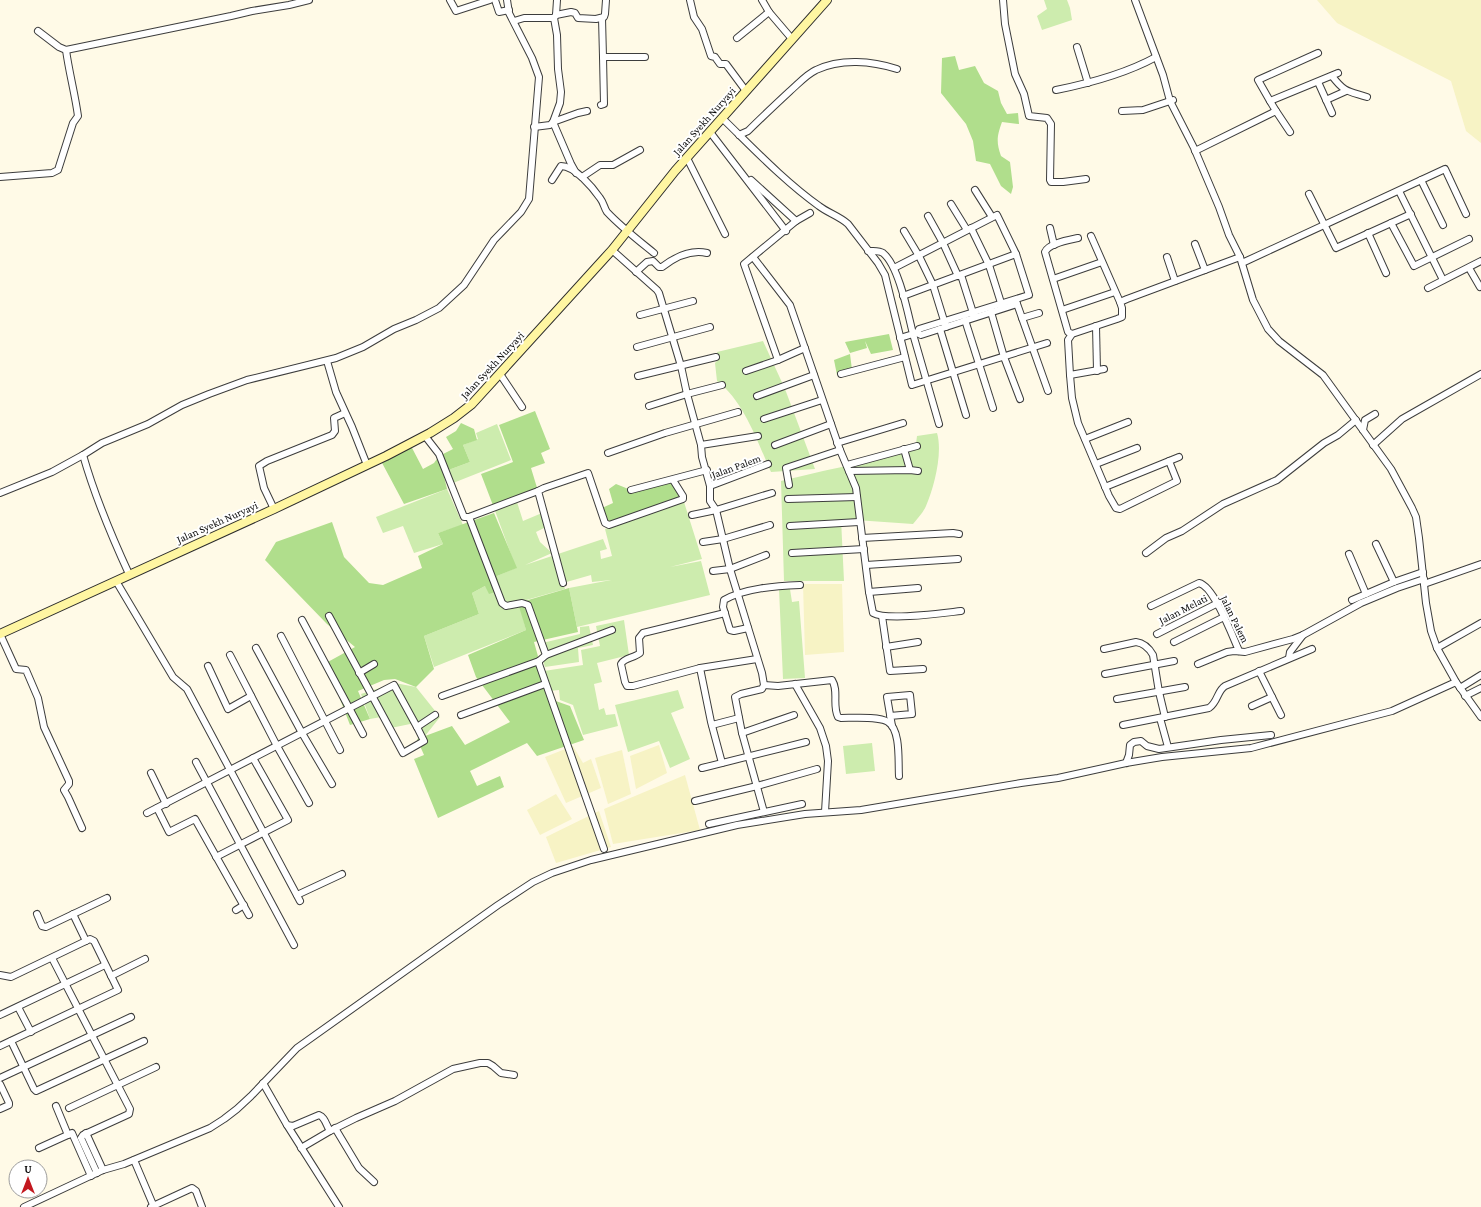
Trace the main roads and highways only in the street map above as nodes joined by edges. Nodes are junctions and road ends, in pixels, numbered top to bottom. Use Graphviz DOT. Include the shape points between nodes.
graph roads {
  1 [pos="827,0"];
  2 [pos="0,634"];
  1 -- 2 [label="main road, Jalan Syekh Nuryayi" via="687,158 612,250 472,404 454,418 425,436 367,465"];
}
